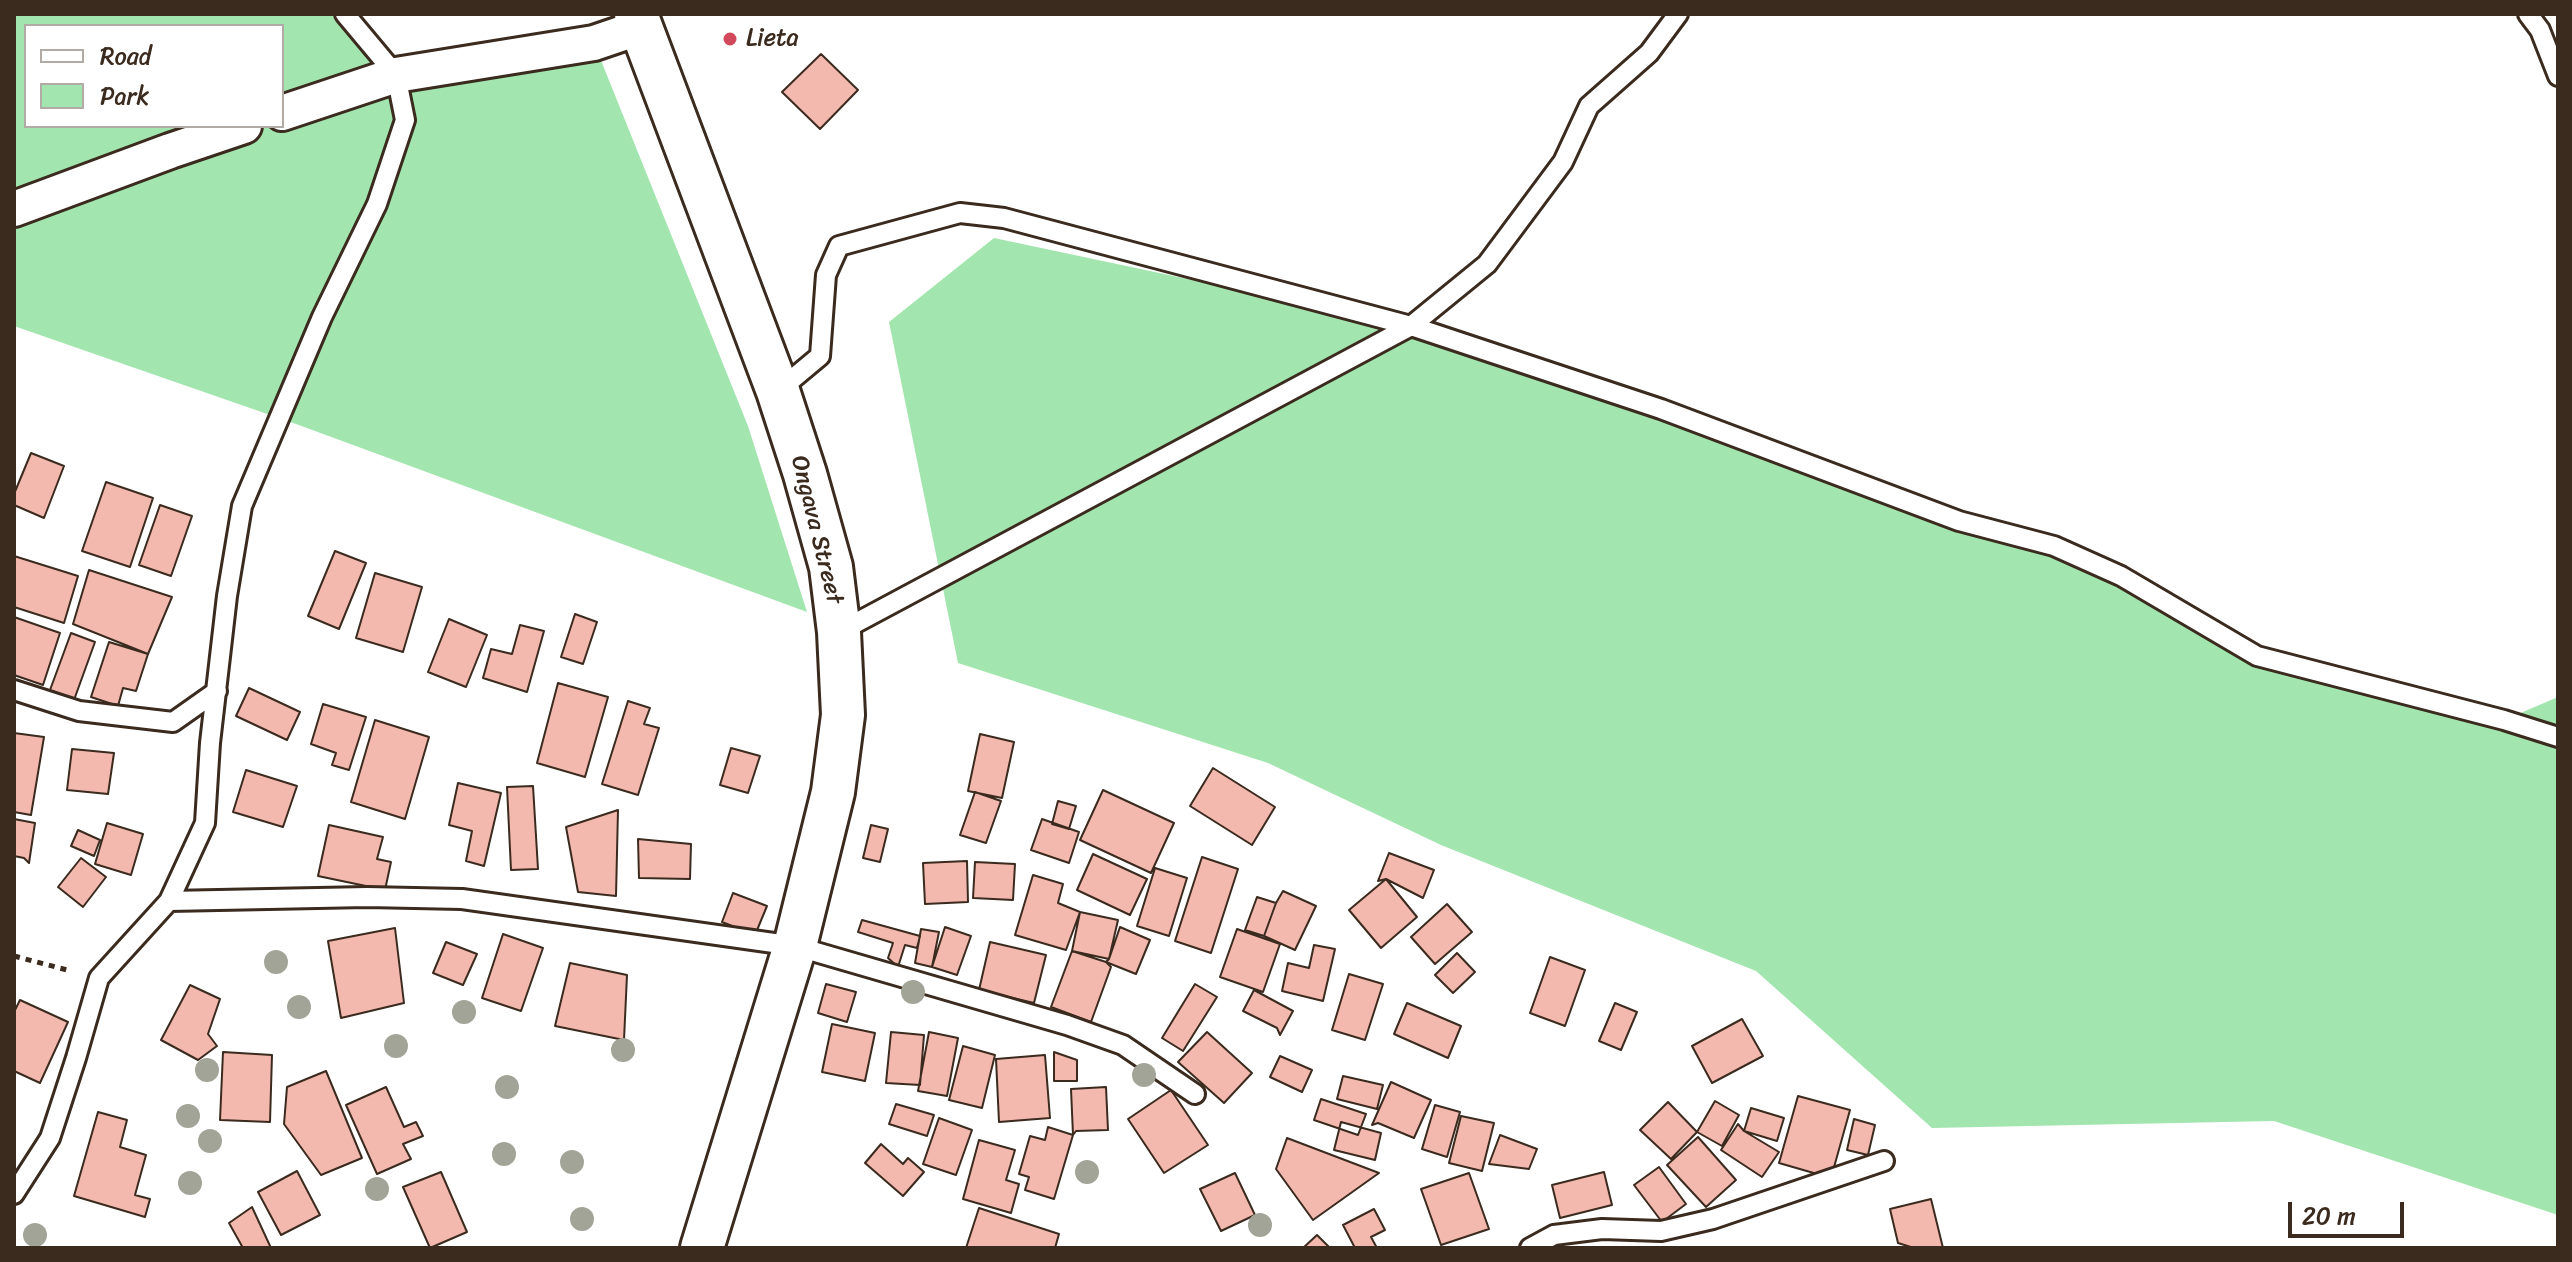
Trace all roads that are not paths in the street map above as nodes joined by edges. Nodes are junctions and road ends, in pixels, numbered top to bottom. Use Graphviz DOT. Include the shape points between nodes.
graph roads {
  1 [pos="345,14"];
  2 [pos="1678,14"];
  3 [pos="2528,14"];
  4 [pos="638,21"];
  5 [pos="396,75"];
  6 [pos="2558,76"];
  7 [pos="284,112"];
  8 [pos="238,128"];
  9 [pos="14,209"];
  10 [pos="1411,326"];
  11 [pos="778,391"];
  12 [pos="839,632"];
  13 [pos="14,690"];
  14 [pos="217,691"];
  15 [pos="2558,737"];
  16 [pos="169,901"];
  17 [pos="795,946"];
  18 [pos="1195,1094"];
  19 [pos="1884,1161"];
  20 [pos="14,1194"];
  21 [pos="702,1248"];
  22 [pos="1530,1248"];
  1 -- 5 [label="lane"];
  2 -- 10 [label="lane" via="1649,53 1589,106 1563,162 1487,264"];
  3 -- 6 [label="lane"];
  4 -- 5 [label="street" via="594,43"];
  4 -- 11 [label="street, Ongava Street"];
  5 -- 7 [label="street"];
  5 -- 14 [label="lane" via="405,120 377,204 322,317 242,506"];
  8 -- 9 [label="street"];
  10 -- 11 [label="lane" via="1004,218 960,213 839,246 826,275 820,356"];
  10 -- 12 [label="lane"];
  10 -- 15 [label="lane" via="1661,409 1959,521 2054,546 2121,576 2257,656"];
  11 -- 12 [label="street, Ongava Street" via="831,567"];
  12 -- 17 [label="street, Ongava Street" via="840,754"];
  13 -- 14 [label="lane" via="79,711 173,722"];
  14 -- 16 [label="lane" via="205,823"];
  16 -- 17 [label="lane" via="462,899"];
  16 -- 20 [label="lane" via="99,978 50,1138"];
  17 -- 18 [label="lane" via="1123,1045"];
  17 -- 21 [label="street, Ongava Street"];
  19 -- 22 [label="lane" via="1713,1219 1661,1231 1602,1229 1554,1235"];
}
